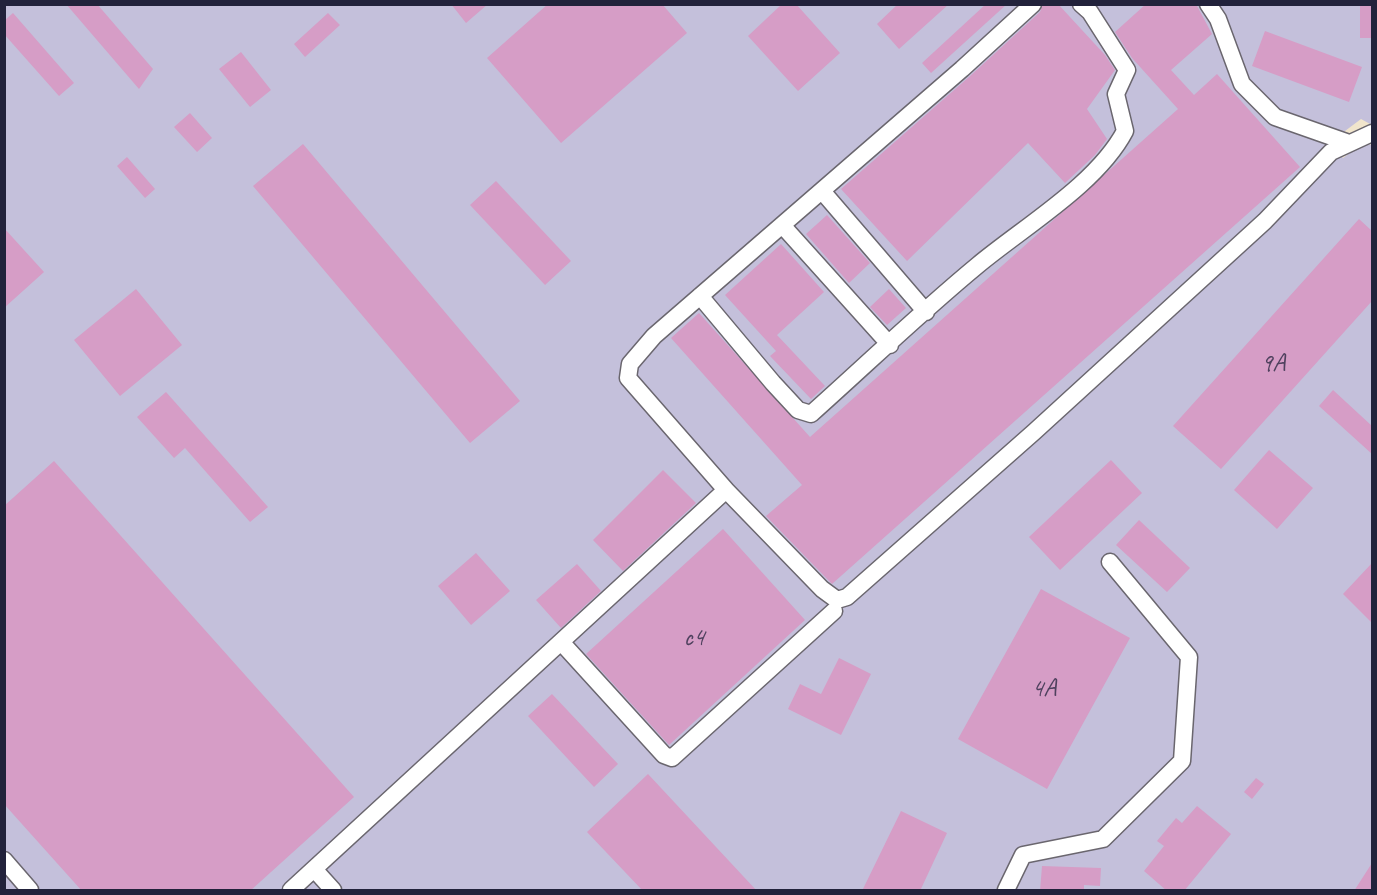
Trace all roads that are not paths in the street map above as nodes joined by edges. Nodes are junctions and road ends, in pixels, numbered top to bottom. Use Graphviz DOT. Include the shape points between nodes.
graph roads {
  1 [pos="1033,4"];
  2 [pos="1081,4"];
  3 [pos="1208,4"];
  4 [pos="1372,133"];
  5 [pos="1348,143"];
  6 [pos="822,190"];
  7 [pos="782,225"];
  8 [pos="700,296"];
  9 [pos="926,312"];
  10 [pos="890,345"];
  11 [pos="726,490"];
  12 [pos="1110,562"];
  13 [pos="834,611"];
  14 [pos="562,643"];
  15 [pos="4,860"];
  16 [pos="314,869"];
  17 [pos="30,891"];
  18 [pos="291,891"];
  19 [pos="333,891"];
  20 [pos="1006,891"];
  1 -- 6 [label="lane"];
  2 -- 9 [label="lane" via="1127,70 1116,94 1125,131 1113,153"];
  3 -- 5 [label="lane" via="1218,19 1242,84 1275,117"];
  4 -- 5 [label="lane"];
  5 -- 11 [label="lane" via="1331,152 1265,221 847,597 837,600 822,589"];
  6 -- 7 [label="lane"];
  6 -- 9 [label="lane"];
  7 -- 8 [label="lane"];
  7 -- 10 [label="lane"];
  8 -- 10 [label="lane" via="798,410 811,414"];
  8 -- 11 [label="lane" via="654,336 630,364 628,378"];
  9 -- 10 [label="lane"];
  11 -- 14 [label="lane"];
  12 -- 20 [label="lane" via="1189,657 1182,761 1103,838 1023,855"];
  13 -- 14 [label="lane" via="672,758 664,755"];
  14 -- 16 [label="lane"];
  15 -- 17 [label="lane"];
  16 -- 18 [label="lane"];
  16 -- 19 [label="lane"];
}
